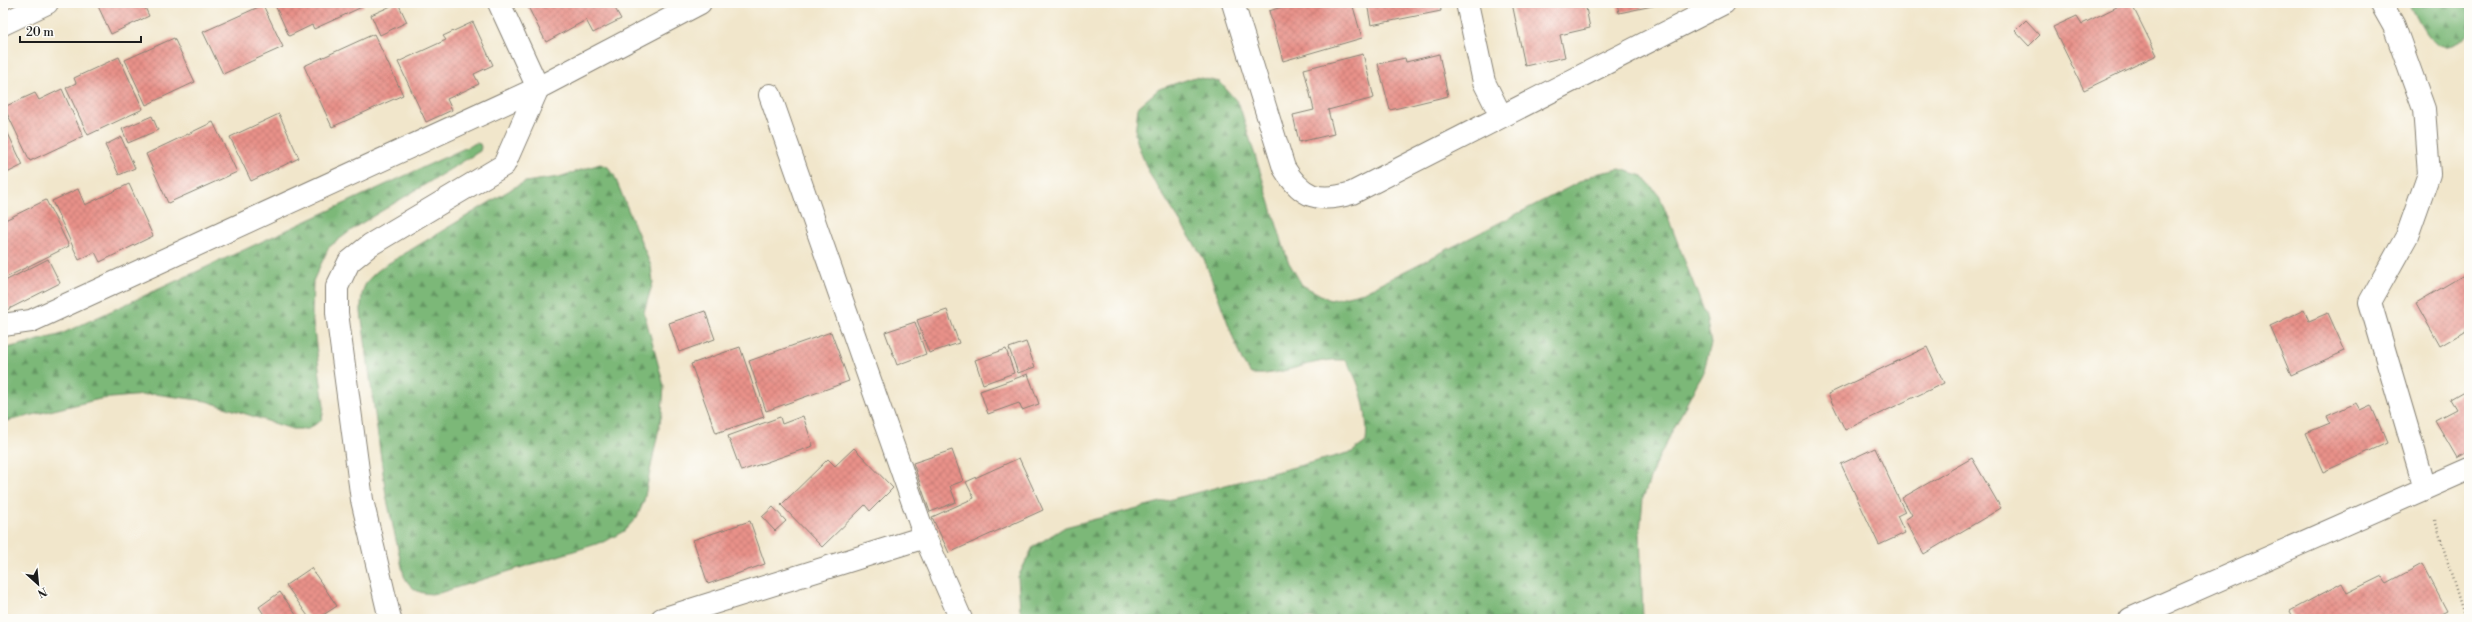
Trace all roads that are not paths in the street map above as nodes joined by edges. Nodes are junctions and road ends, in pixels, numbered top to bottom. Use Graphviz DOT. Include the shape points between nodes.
graph roads {
  1 [pos="47,3"];
  2 [pos="498,3"];
  3 [pos="700,3"];
  4 [pos="1233,3"];
  5 [pos="1467,3"];
  6 [pos="2381,3"];
  7 [pos="1716,5"];
  8 [pos="3,24"];
  9 [pos="538,88"];
  10 [pos="770,95"];
  11 [pos="1501,116"];
  12 [pos="3,325"];
  13 [pos="2469,469"];
  14 [pos="2425,488"];
  15 [pos="925,537"];
  16 [pos="390,619"];
  17 [pos="662,619"];
  18 [pos="961,619"];
  19 [pos="2130,619"];
  1 -- 8 [label="street"];
  2 -- 9 [label="street"];
  3 -- 9 [label="street"];
  4 -- 11 [label="street" via="1284,168 1294,185 1312,196 1332,199 1352,193"];
  5 -- 11 [label="street" via="1484,82"];
  6 -- 14 [label="street" via="2394,26 2424,109 2429,174 2407,236 2370,302"];
  7 -- 11 [label="street"];
  9 -- 12 [label="street" via="31,321"];
  9 -- 16 [label="street" via="504,165 370,246 349,262 337,287 337,313 362,500"];
  10 -- 15 [label="street"];
  13 -- 14 [label="street"];
  14 -- 19 [label="street"];
  15 -- 17 [label="street"];
  15 -- 18 [label="street"];
}
